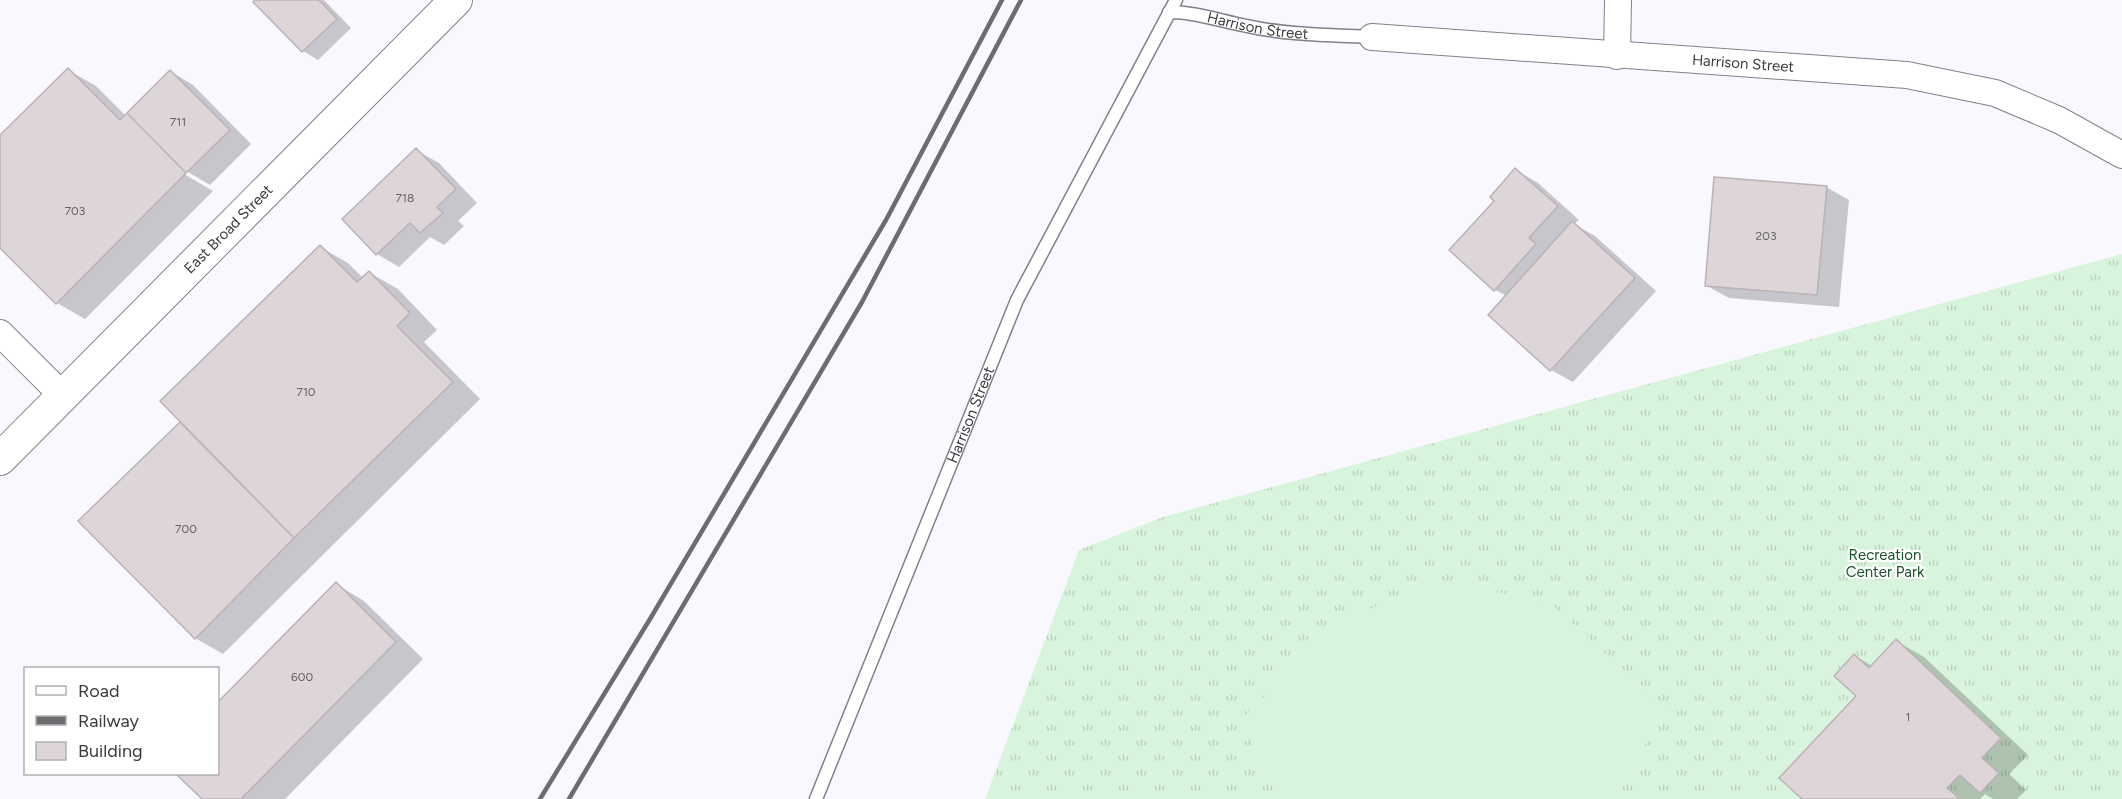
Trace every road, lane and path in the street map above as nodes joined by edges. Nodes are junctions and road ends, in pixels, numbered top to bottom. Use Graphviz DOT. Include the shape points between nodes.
graph roads {
  1 [pos="1176,0"];
  2 [pos="1618,0"];
  3 [pos="443,4"];
  4 [pos="1169,12"];
  5 [pos="1372,37"];
  6 [pos="1617,56"];
  7 [pos="2122,155"];
  8 [pos="0,333"];
  9 [pos="62,395"];
  10 [pos="0,459"];
  11 [pos="816,799"];
  1 -- 4 [label="lane"];
  2 -- 6 [label="street"];
  3 -- 9 [label="street, East Broad Street"];
  4 -- 5 [label="lane, Harrison Street" via="1196,13 1276,30"];
  4 -- 11 [label="lane, Harrison Street" via="1017,300"];
  5 -- 6 [label="street, Harrison Street"];
  6 -- 7 [label="street, Harrison Street" via="1907,75 1995,93 2059,120"];
  8 -- 9 [label="street"];
  9 -- 10 [label="street, East Broad Street"];
}
